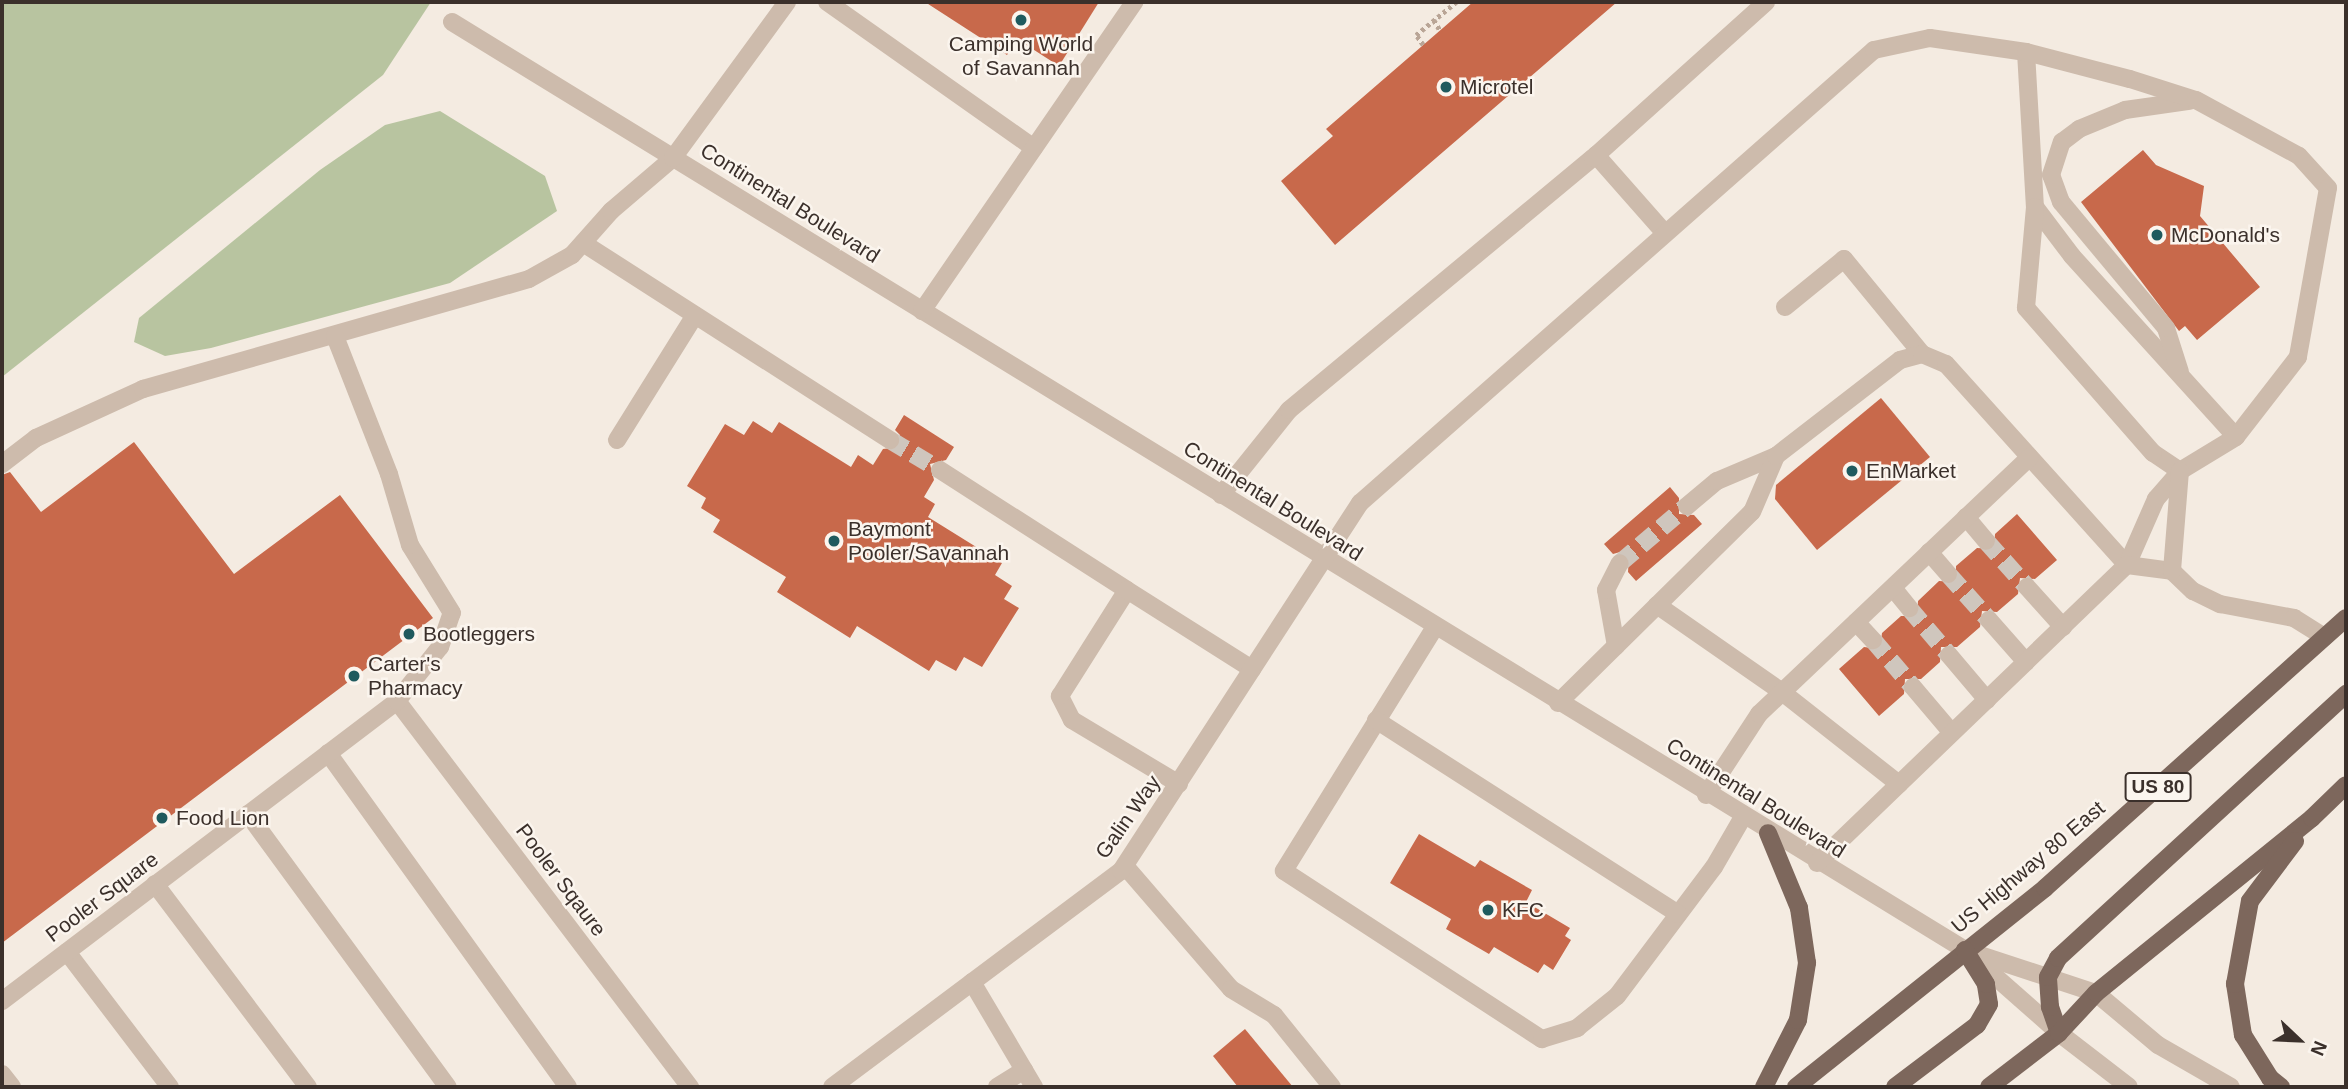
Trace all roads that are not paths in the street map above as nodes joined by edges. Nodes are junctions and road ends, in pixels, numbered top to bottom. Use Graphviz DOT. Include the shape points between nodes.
graph roads {
  1 [pos="787,2"];
  2 [pos="827,2"];
  3 [pos="1134,2"];
  4 [pos="1766,2"];
  5 [pos="452,22"];
  6 [pos="2026,52"];
  7 [pos="2196,100"];
  8 [pos="1034,148"];
  9 [pos="1596,155"];
  10 [pos="673,158"];
  11 [pos="2035,207"];
  12 [pos="1664,232"];
  13 [pos="583,243"];
  14 [pos="1785,307"];
  15 [pos="922,311"];
  16 [pos="695,314"];
  17 [pos="335,335"];
  18 [pos="1922,354"];
  19 [pos="2182,377"];
  20 [pos="2236,437"];
  21 [pos="617,440"];
  22 [pos="890,440"];
  23 [pos="1776,456"];
  24 [pos="2030,457"];
  25 [pos="2,464"];
  26 [pos="940,470"];
  27 [pos="2180,471"];
  28 [pos="1221,495"];
  29 [pos="1687,506"];
  30 [pos="1966,517"];
  31 [pos="1986,541"];
  32 [pos="1929,552"];
  33 [pos="1322,557"];
  34 [pos="1620,563"];
  35 [pos="2127,565"];
  36 [pos="2172,571"];
  37 [pos="1948,573"];
  38 [pos="2026,587"];
  39 [pos="1892,588"];
  40 [pos="1127,590"];
  41 [pos="1657,605"];
  42 [pos="1909,608"];
  43 [pos="2346,618"];
  44 [pos="1989,620"];
  45 [pos="1856,622"];
  46 [pos="1434,627"];
  47 [pos="2063,627"];
  48 [pos="2324,637"];
  49 [pos="1873,640"];
  50 [pos="1616,646"];
  51 [pos="1949,655"];
  52 [pos="2026,662"];
  53 [pos="1252,669"];
  54 [pos="1913,687"];
  55 [pos="1782,692"];
  56 [pos="2346,694"];
  57 [pos="1987,700"];
  58 [pos="397,701"];
  59 [pos="1558,703"];
  60 [pos="1376,720"];
  61 [pos="1952,733"];
  62 [pos="328,753"];
  63 [pos="1179,784"];
  64 [pos="1899,784"];
  65 [pos="2346,785"];
  66 [pos="1706,795"];
  67 [pos="248,814"];
  68 [pos="1743,817"];
  69 [pos="2312,818"];
  70 [pos="1768,833"];
  71 [pos="1817,863"];
  72 [pos="1125,866"];
  73 [pos="155,884"];
  74 [pos="1678,914"];
  75 [pos="1965,950"];
  76 [pos="67,952"];
  77 [pos="2048,977"];
  78 [pos="972,982"];
  79 [pos="2096,993"];
  80 [pos="2,1001"];
  81 [pos="2059,1033"];
  82 [pos="1024,1070"];
  83 [pos="2,1074"];
  84 [pos="12,1087"];
  85 [pos="170,1087"];
  86 [pos="308,1087"];
  87 [pos="448,1087"];
  88 [pos="568,1087"];
  89 [pos="690,1087"];
  90 [pos="832,1087"];
  91 [pos="997,1087"];
  92 [pos="1034,1087"];
  93 [pos="1332,1087"];
  94 [pos="1764,1087"];
  95 [pos="1796,1087"];
  96 [pos="1895,1087"];
  97 [pos="1989,1087"];
  98 [pos="2129,1087"];
  99 [pos="2231,1087"];
  100 [pos="2281,1087"];
  1 -- 10 [label="street"];
  2 -- 8 [label="street"];
  3 -- 8 [label="street"];
  4 -- 9 [label="street"];
  5 -- 10 [label="street, Continental Boulevard"];
  6 -- 7 [label="street, Galin Way"];
  6 -- 11 [label="street"];
  6 -- 12 [label="street, Galin Way" via="1930,38 1874,50"];
  7 -- 19 [label="street" via="2125,110 2079,129 2062,142 2051,175 2061,202 2166,328"];
  7 -- 20 [label="street, Galin Way" via="2299,156 2328,188 2298,357"];
  8 -- 15 [label="street"];
  9 -- 12 [label="street"];
  9 -- 28 [label="street" via="1289,410"];
  10 -- 13 [label="street" via="611,211"];
  10 -- 15 [label="street, Continental Boulevard"];
  11 -- 19 [label="street" via="2072,256"];
  11 -- 27 [label="street" via="2026,308 2153,453"];
  12 -- 33 [label="street, Galin Way" via="1360,503"];
  13 -- 16 [label="street"];
  13 -- 17 [label="street" via="572,255 528,279"];
  14 -- 18 [label="street" via="1844,259"];
  15 -- 28 [label="street, Continental Boulevard"];
  16 -- 21 [label="street"];
  16 -- 22 [label="street"];
  17 -- 25 [label="street" via="143,389 36,438"];
  17 -- 58 [label="street, Pooler Square" via="389,474 410,545 452,613 440,648"];
  18 -- 23 [label="street" via="1900,360"];
  18 -- 24 [label="street" via="1946,364"];
  19 -- 20 [label="street"];
  20 -- 27 [label="street"];
  23 -- 29 [label="street" via="1717,481"];
  23 -- 41 [label="street" via="1752,512"];
  24 -- 30 [label="street"];
  24 -- 35 [label="street"];
  26 -- 40 [label="street"];
  27 -- 35 [label="street" via="2156,499"];
  27 -- 36 [label="street"];
  28 -- 33 [label="street, Continental Boulevard"];
  30 -- 31 [label="street"];
  30 -- 32 [label="street"];
  32 -- 37 [label="street"];
  32 -- 39 [label="street"];
  33 -- 46 [label="street, Continental Boulevard"];
  33 -- 53 [label="street, Galin Way"];
  34 -- 50 [label="street" via="1606,590"];
  35 -- 36 [label="street"];
  35 -- 47 [label="street"];
  36 -- 48 [label="street" via="2193,591 2220,604 2294,618"];
  38 -- 47 [label="street"];
  39 -- 42 [label="street"];
  39 -- 45 [label="street"];
  40 -- 53 [label="street"];
  40 -- 63 [label="street" via="1060,696 1072,720"];
  41 -- 50 [label="street"];
  41 -- 55 [label="street"];
  43 -- 48 [label="main road, US Highway 80 East / US 80"];
  44 -- 52 [label="street"];
  45 -- 49 [label="street"];
  45 -- 55 [label="street"];
  46 -- 59 [label="street, Continental Boulevard"];
  46 -- 60 [label="street"];
  47 -- 52 [label="street"];
  48 -- 75 [label="main road, US Highway 80 East / US 80" via="2045,888"];
  50 -- 59 [label="street"];
  51 -- 57 [label="street"];
  52 -- 57 [label="street"];
  53 -- 63 [label="street, Galin Way"];
  54 -- 61 [label="street"];
  55 -- 64 [label="street"];
  55 -- 66 [label="street" via="1759,714"];
  56 -- 77 [label="main road" via="2058,958"];
  57 -- 61 [label="street"];
  58 -- 62 [label="street, Pooler Square"];
  58 -- 89 [label="street, Pooler Sqaure"];
  59 -- 66 [label="street, Continental Boulevard"];
  60 -- 74 [label="street"];
  60 -- 74 [label="street" via="1284,871 1542,1039 1577,1028 1617,996"];
  61 -- 64 [label="street"];
  62 -- 67 [label="street, Pooler Square"];
  62 -- 88 [label="street"];
  63 -- 72 [label="street, Galin Way"];
  64 -- 71 [label="street"];
  65 -- 69 [label="main road"];
  66 -- 68 [label="street, Continental Boulevard"];
  67 -- 73 [label="street, Pooler Square"];
  67 -- 87 [label="street"];
  68 -- 70 [label="street, Continental Boulevard"];
  68 -- 74 [label="street"];
  69 -- 79 [label="main road"];
  69 -- 100 [label="main road" via="2250,901 2235,984 2243,1035 2270,1078"];
  70 -- 71 [label="street, Continental Boulevard"];
  70 -- 94 [label="main road" via="1799,908 1807,963 1798,1020"];
  71 -- 75 [label="street, Continental Boulevard"];
  72 -- 78 [label="street, Galin Way"];
  72 -- 93 [label="street" via="1231,989 1274,1015"];
  73 -- 76 [label="street, Pooler Square"];
  73 -- 86 [label="street"];
  75 -- 77 [label="street"];
  75 -- 81 [label="street, Continental Boulevard"];
  75 -- 95 [label="main road, US Highway 80 East / US 80"];
  75 -- 96 [label="main road" via="1986,984 1989,1004 1977,1025"];
  76 -- 80 [label="street, Pooler Square"];
  76 -- 85 [label="street"];
  77 -- 79 [label="street"];
  77 -- 81 [label="main road" via="2050,1007"];
  78 -- 82 [label="street"];
  78 -- 90 [label="street, Galin Way"];
  79 -- 81 [label="main road"];
  79 -- 99 [label="street" via="2158,1045"];
  81 -- 97 [label="main road"];
  81 -- 98 [label="street, Continental Boulevard"];
  82 -- 91 [label="street"];
  82 -- 92 [label="street"];
  83 -- 84 [label="street"];
}
